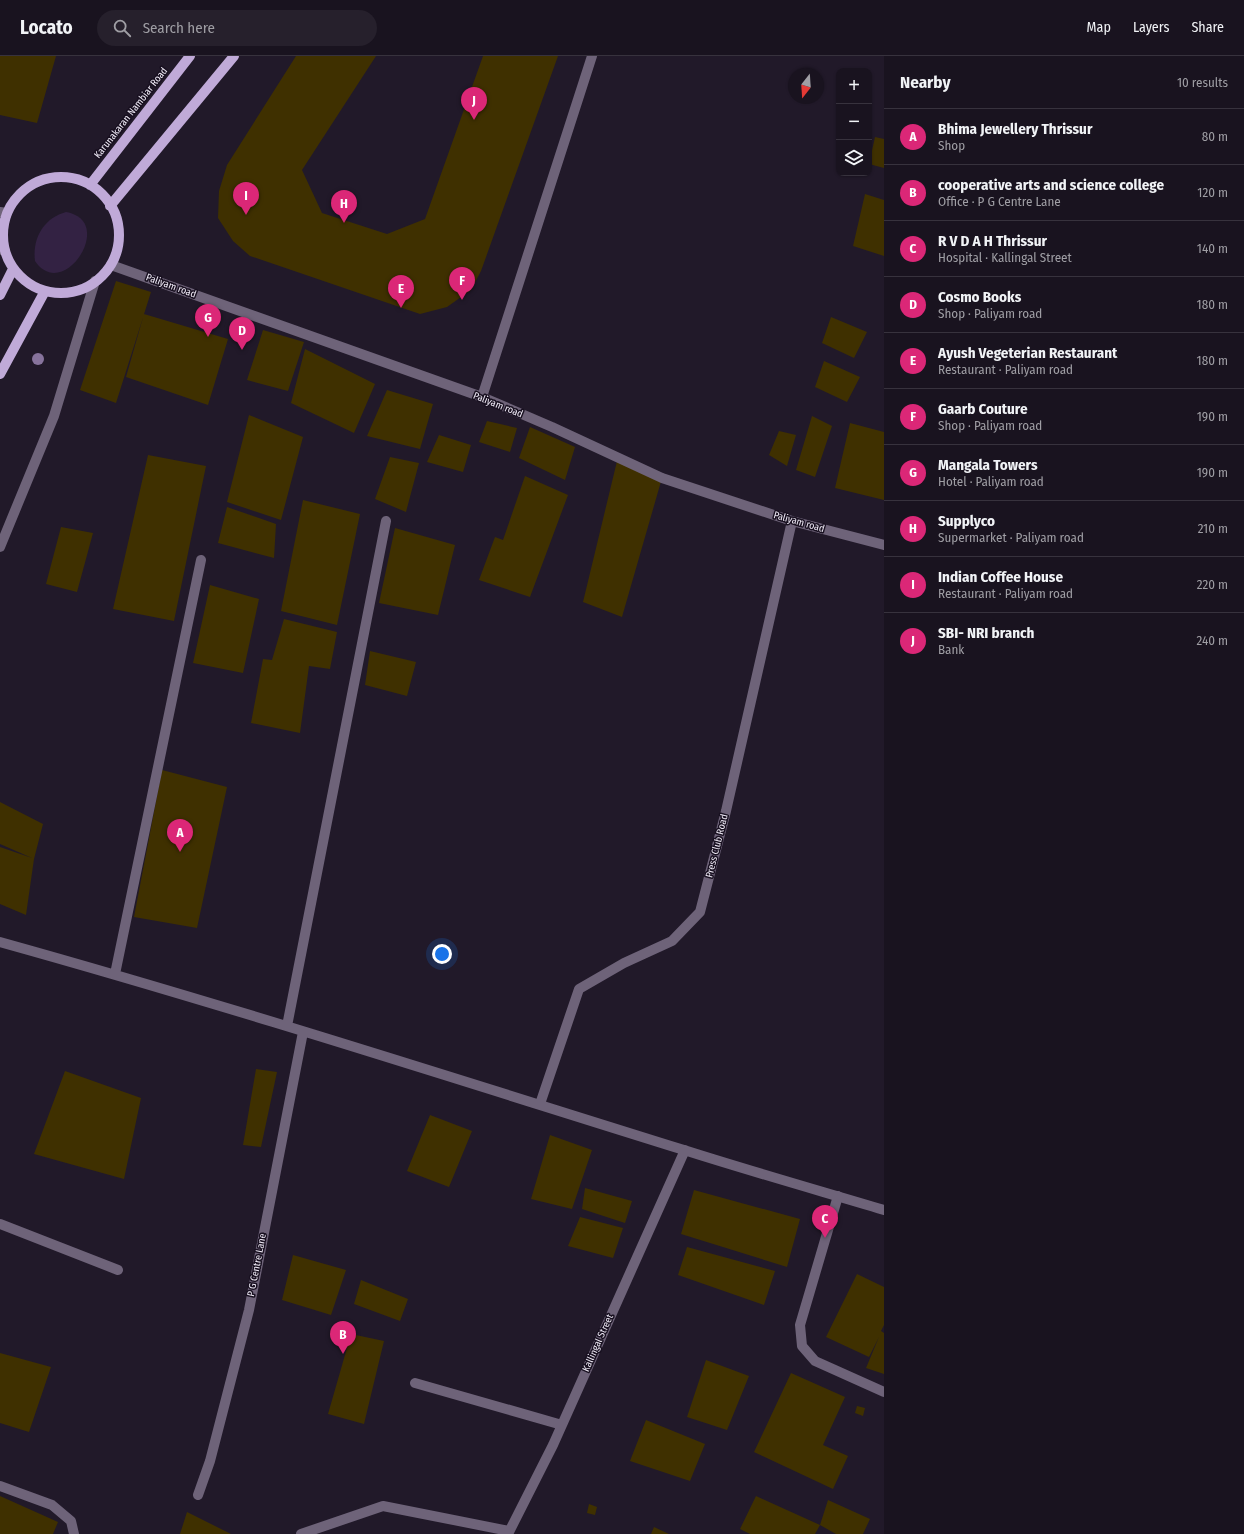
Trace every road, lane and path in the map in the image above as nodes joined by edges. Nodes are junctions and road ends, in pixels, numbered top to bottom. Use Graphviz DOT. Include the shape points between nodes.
graph roads {
  1 [pos="190,56"];
  2 [pos="234,56"];
  3 [pos="592,56"];
  4 [pos="90,185"];
  5 [pos="110,206"];
  6 [pos="4,213"];
  7 [pos="2,250"];
  8 [pos="111,265"];
  9 [pos="13,268"];
  10 [pos="95,281"];
  11 [pos="45,291"];
  12 [pos="0,295"];
  13 [pos="0,374"];
  14 [pos="482,397"];
  15 [pos="386,521"];
  16 [pos="792,521"];
  17 [pos="884,545"];
  18 [pos="0,547"];
  19 [pos="201,560"];
  20 [pos="0,942"];
  21 [pos="115,974"];
  22 [pos="286,1026"];
  23 [pos="303,1032"];
  24 [pos="540,1104"];
  25 [pos="685,1150"];
  26 [pos="838,1196"];
  27 [pos="884,1210"];
  28 [pos="0,1224"];
  29 [pos="118,1270"];
  30 [pos="414,1383"];
  31 [pos="884,1392"];
  32 [pos="562,1425"];
  33 [pos="0,1486"];
  34 [pos="198,1495"];
  35 [pos="508,1532"];
  36 [pos="74,1534"];
  37 [pos="301,1534"];
  1 -- 4 [label="main road, Karunakaran Nambiar Road"];
  2 -- 5 [label="main road"];
  3 -- 14 [label="street"];
  4 -- 5 [label="main road" via="103,195"];
  4 -- 6 [label="main road" via="70,178 51,178 32,184 17,196"];
  5 -- 8 [label="main road" via="118,229 118,248"];
  6 -- 7 [label="main road"];
  7 -- 9 [label="main road"];
  8 -- 10 [label="main road"];
  8 -- 14 [label="street, Paliyam road"];
  9 -- 11 [label="main road" via="27,282"];
  9 -- 12 [label="main road"];
  10 -- 11 [label="main road" via="82,289 64,293"];
  10 -- 18 [label="street" via="54,416"];
  11 -- 13 [label="main road"];
  14 -- 16 [label="street, Paliyam road" via="662,478"];
  15 -- 22 [label="street"];
  16 -- 17 [label="street, Paliyam road"];
  16 -- 24 [label="street, Press Club Road" via="726,811 700,912 672,941 624,963 579,989"];
  19 -- 21 [label="street"];
  20 -- 21 [label="street"];
  21 -- 22 [label="street"];
  22 -- 23 [label="street"];
  23 -- 24 [label="street"];
  23 -- 34 [label="street, P G Centre Lane" via="248,1310 210,1461"];
  24 -- 25 [label="street"];
  25 -- 26 [label="street"];
  25 -- 32 [label="street, Kallingal Street"];
  26 -- 27 [label="street"];
  26 -- 31 [label="street" via="800,1325 802,1346 815,1361"];
  28 -- 29 [label="street"];
  30 -- 32 [label="street"];
  32 -- 35 [label="street, Kallingal Street"];
  33 -- 36 [label="street" via="52,1505 70,1521"];
  35 -- 37 [label="street" via="383,1506"];
}
